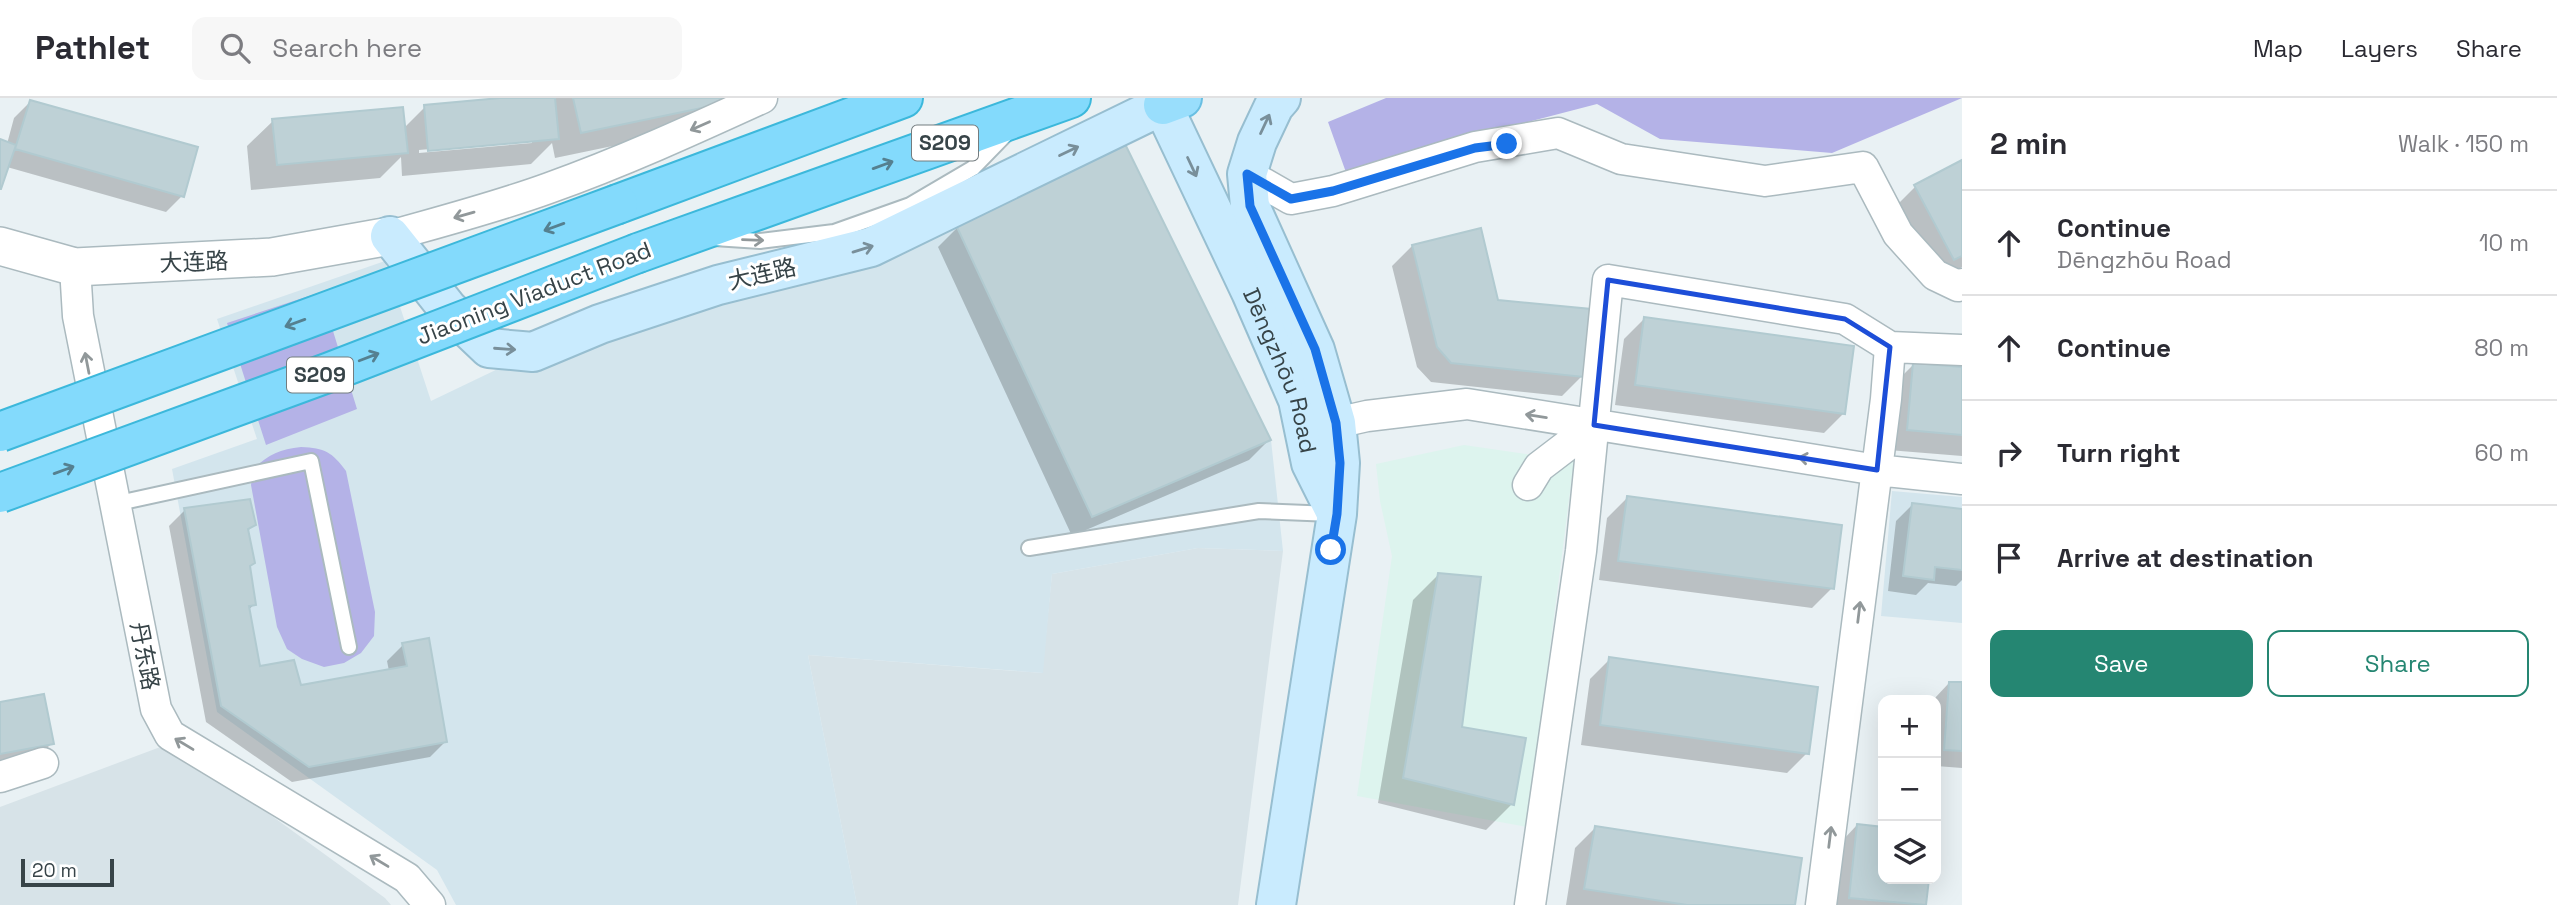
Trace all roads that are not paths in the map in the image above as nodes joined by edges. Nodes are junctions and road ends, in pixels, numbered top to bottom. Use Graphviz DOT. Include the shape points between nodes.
graph roads {
  1 [pos="762,98"];
  2 [pos="903,98"];
  3 [pos="1071,98"];
  4 [pos="1281,98"];
  5 [pos="1168,100"];
  6 [pos="1247,174"];
  7 [pos="390,236"];
  8 [pos="0,246"];
  9 [pos="75,267"];
  10 [pos="1962,284"];
  11 [pos="1890,347"];
  12 [pos="1962,350"];
  13 [pos="1336,423"];
  14 [pos="1594,425"];
  15 [pos="0,432"];
  16 [pos="1877,470"];
  17 [pos="1962,479"];
  18 [pos="1528,485"];
  19 [pos="0,494"];
  20 [pos="114,504"];
  21 [pos="1337,514"];
  22 [pos="1029,548"];
  23 [pos="349,647"];
  24 [pos="43,763"];
  25 [pos="0,777"];
  26 [pos="430,905"];
  27 [pos="1276,905"];
  28 [pos="1530,905"];
  29 [pos="1821,905"];
  1 -- 7 [label="street, 大连路, one-way" via="552,187"];
  2 -- 15 [label="highway, S209, one-way, bridge"];
  19 -- 3 [label="highway, Jiaoning Viaduct Road / S209, one-way, bridge" via="638,253"];
  6 -- 4 [label="main road, one-way" via="1257,142"];
  7 -- 5 [label="main road, 大连路, one-way" via="448,309 489,348 533,352 600,324 718,285 871,247"];
  5 -- 21 [label="main road, Dēngzhōu Road, one-way" via="1298,400 1311,463"];
  6 -- 10 [label="street" via="1291,199 1333,191 1475,148 1558,133 1621,159 1765,181 1863,167 1898,234 1935,275"];
  6 -- 13 [label="main road" via="1250,206 1315,349"];
  7 -- 9 [label="street, 大连路" via="272,257"];
  8 -- 9 [label="street, 大连路"];
  20 -- 9 [label="street, 丹东路, one-way" via="78,316"];
  11 -- 12 [label="street"];
  11 -- 14 [label="street" via="1845,319 1608,279"];
  11 -- 16 [label="street"];
  14 -- 13 [label="street, one-way" via="1466,404"];
  13 -- 21 [label="main road" via="1340,463"];
  16 -- 14 [label="street, one-way"];
  14 -- 18 [label="street" via="1539,467"];
  14 -- 28 [label="street" via="1572,621"];
  16 -- 17 [label="street"];
  29 -- 16 [label="street, one-way"];
  20 -- 23 [label="lane" via="312,461"];
  26 -- 20 [label="street, 丹东路, one-way" via="407,878 170,735 156,709"];
  21 -- 22 [label="lane" via="1259,511"];
  21 -- 27 [label="main road"];
  24 -- 25 [label="street"];
}
